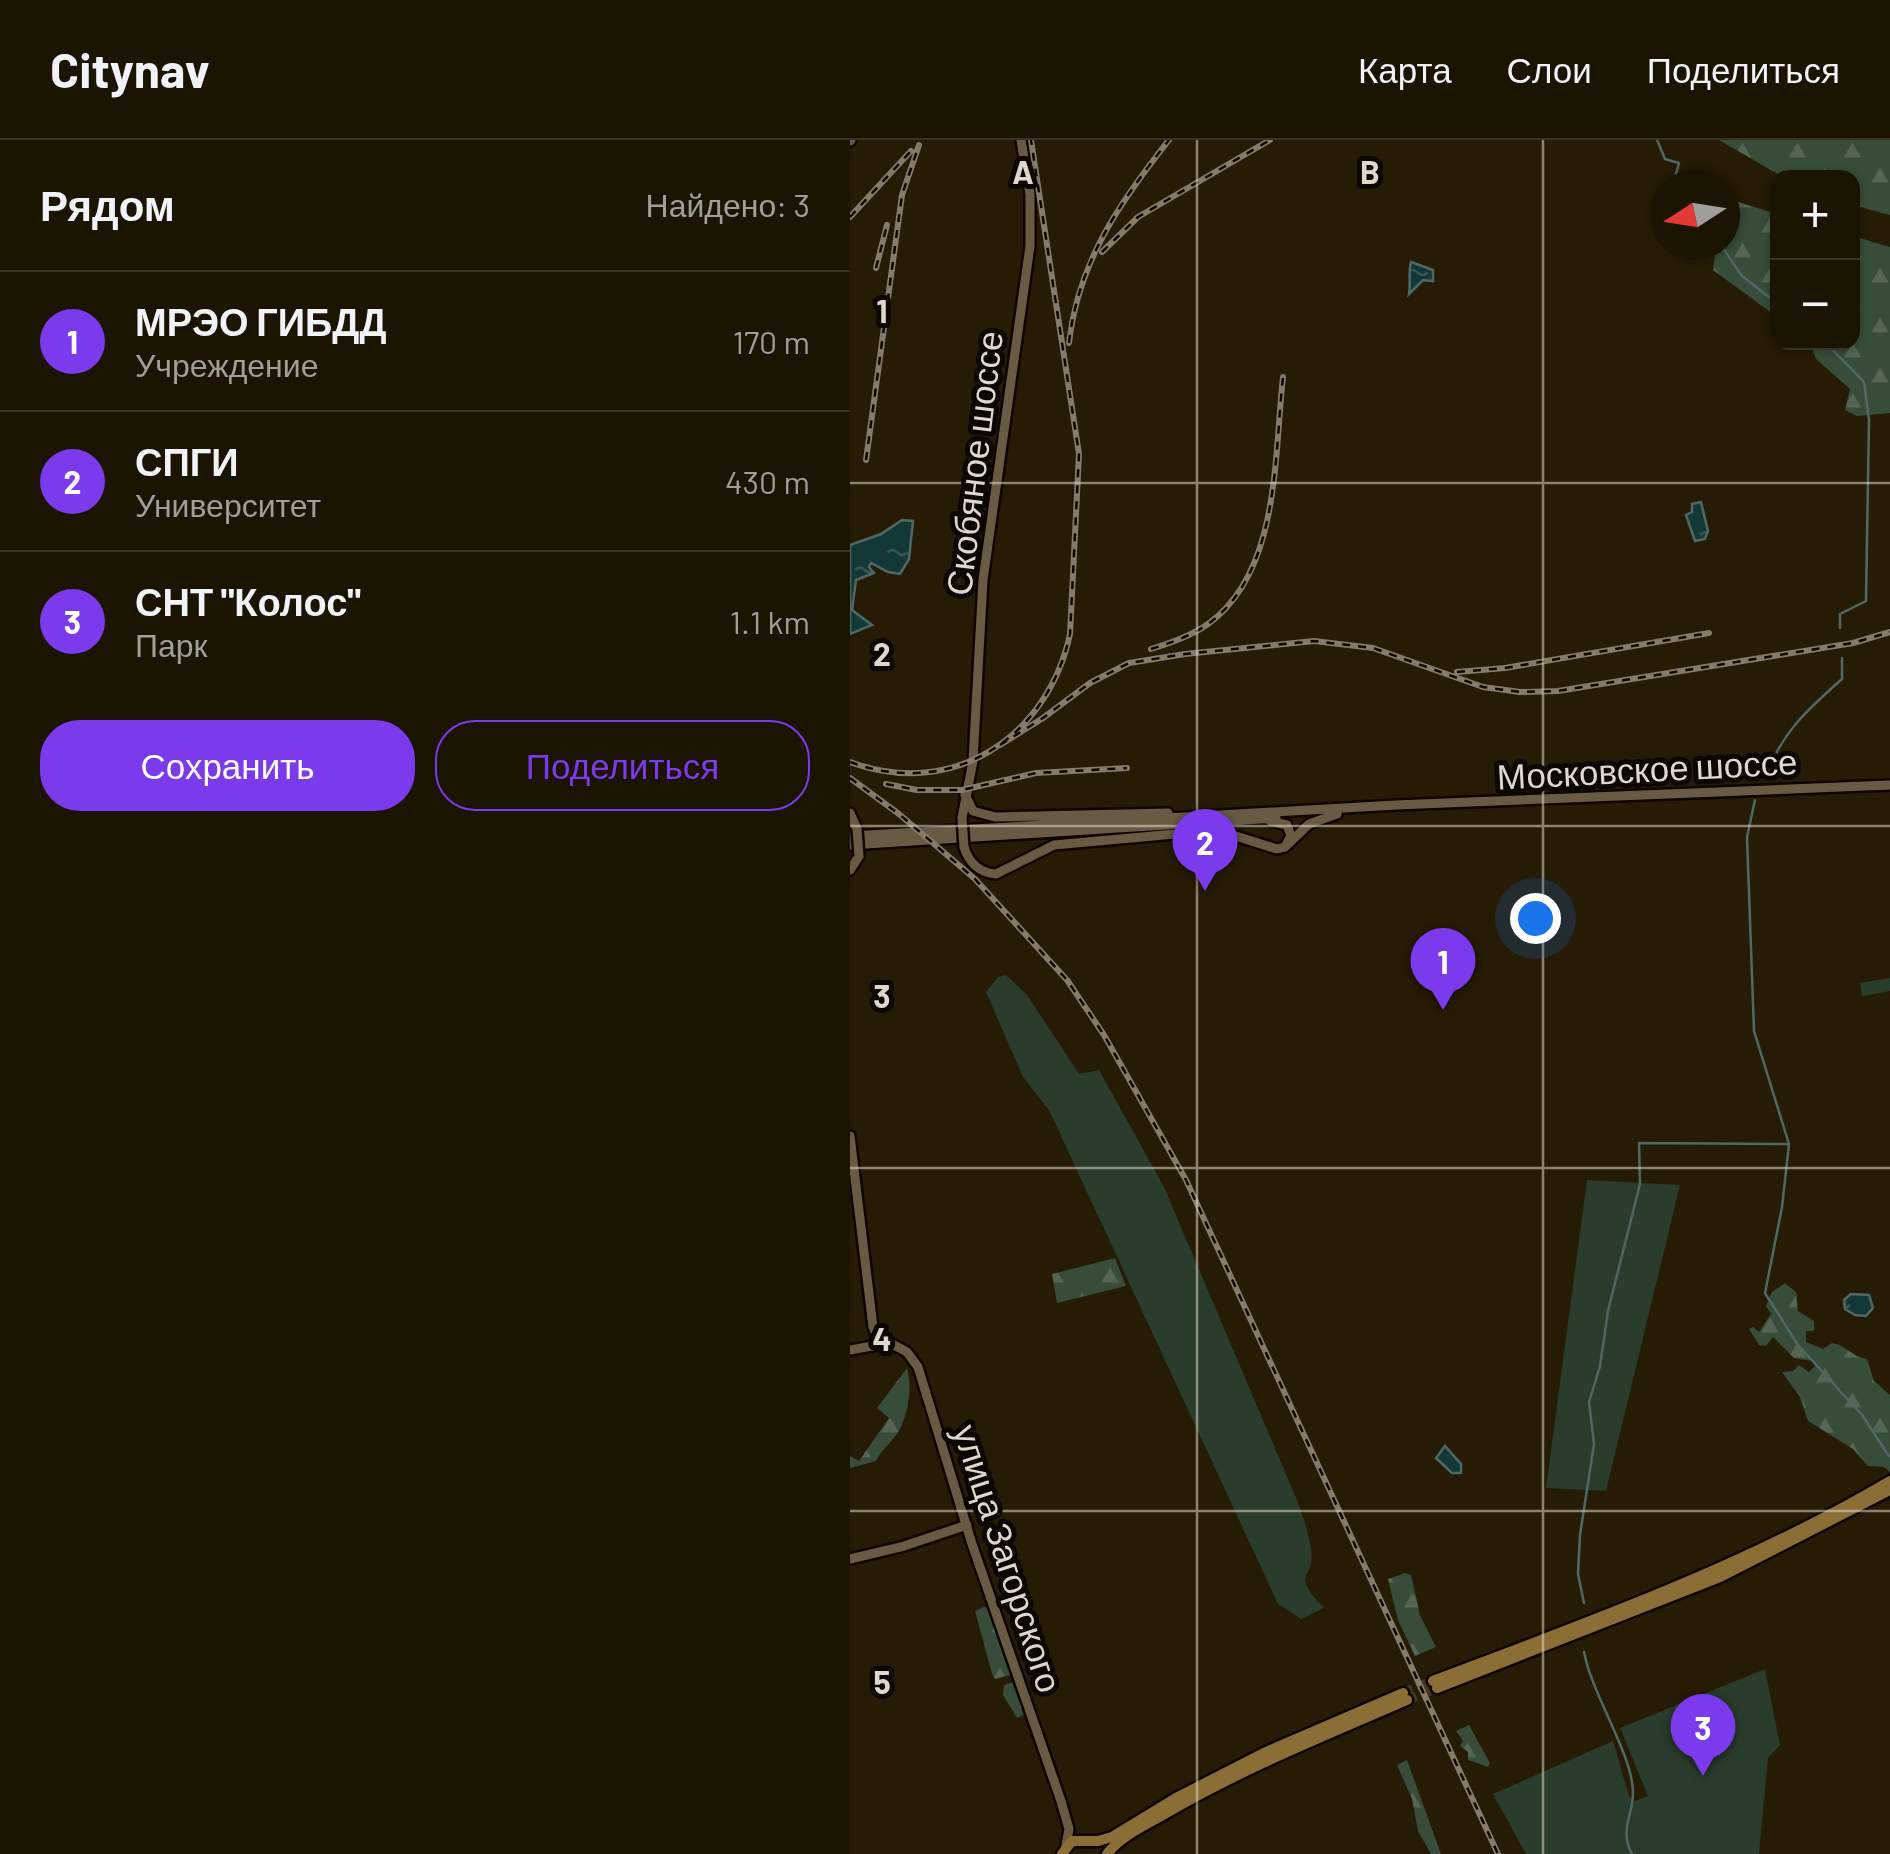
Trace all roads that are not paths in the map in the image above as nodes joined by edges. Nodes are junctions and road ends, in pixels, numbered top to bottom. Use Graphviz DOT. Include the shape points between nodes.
graph roads {
  1 [pos="1021,140"];
  2 [pos="1890,785"];
  3 [pos="965,794"];
  4 [pos="1407,807"];
  5 [pos="850,813"];
  6 [pos="1337,814"];
  7 [pos="1216,815"];
  8 [pos="1288,815"];
  9 [pos="1258,820"];
  10 [pos="1007,831"];
  11 [pos="854,833"];
  12 [pos="850,845"];
  13 [pos="1285,847"];
  14 [pos="854,862"];
  15 [pos="850,1136"];
  16 [pos="890,1342"];
  17 [pos="850,1350"];
  18 [pos="1890,1481"];
  19 [pos="1890,1490"];
  20 [pos="966,1525"];
  21 [pos="850,1559"];
  22 [pos="1061,1801"];
  23 [pos="1088,1840"];
  24 [pos="1064,1851"];
  25 [pos="1104,1854"];
  1 -- 3 [label="main road, Скобяное шоссе" via="1030,246 983,580 974,748"];
  2 -- 4 [label="main road, Московское шоссе"];
  3 -- 7 [label="main road" via="972,810 995,817"];
  3 -- 13 [label="main road, Скобяное шоссе, bridge" via="967,856 980,870 996,874 1042,849 1082,841 1208,831"];
  4 -- 6 [label="main road, Московское шоссе"];
  4 -- 8 [label="main road, Московское шоссе"];
  5 -- 11 [label="main road"];
  6 -- 8 [label="main road, Московское шоссе"];
  6 -- 13 [label="main road" via="1309,824"];
  7 -- 8 [label="main road, Московское шоссе"];
  7 -- 10 [label="main road, Московское шоссе"];
  8 -- 9 [label="main road, Московское шоссе"];
  8 -- 13 [label="main road" via="1295,833"];
  9 -- 10 [label="main road, Московское шоссе"];
  9 -- 13 [label="main road" via="1288,825"];
  10 -- 11 [label="main road"];
  10 -- 12 [label="main road"];
  11 -- 14 [label="main road, bridge"];
  15 -- 16 [label="main road, улица Загорского" via="874,1327 876,1336"];
  16 -- 17 [label="main road"];
  16 -- 20 [label="main road, улица Загорского" via="918,1367"];
  18 -- 19 [label="main road" via="1716,1570 1435,1684 1720,1577"];
  20 -- 21 [label="main road"];
  20 -- 22 [label="main road, улица Загорского"];
  22 -- 23 [label="main road"];
  22 -- 24 [label="main road" via="1069,1828"];
  23 -- 24 [label="main road" via="1072,1841"];
  23 -- 25 [label="main road"];
  23 -- 25 [label="main road" via="1112,1837 1266,1752 1405,1697 1251,1768"];
}
